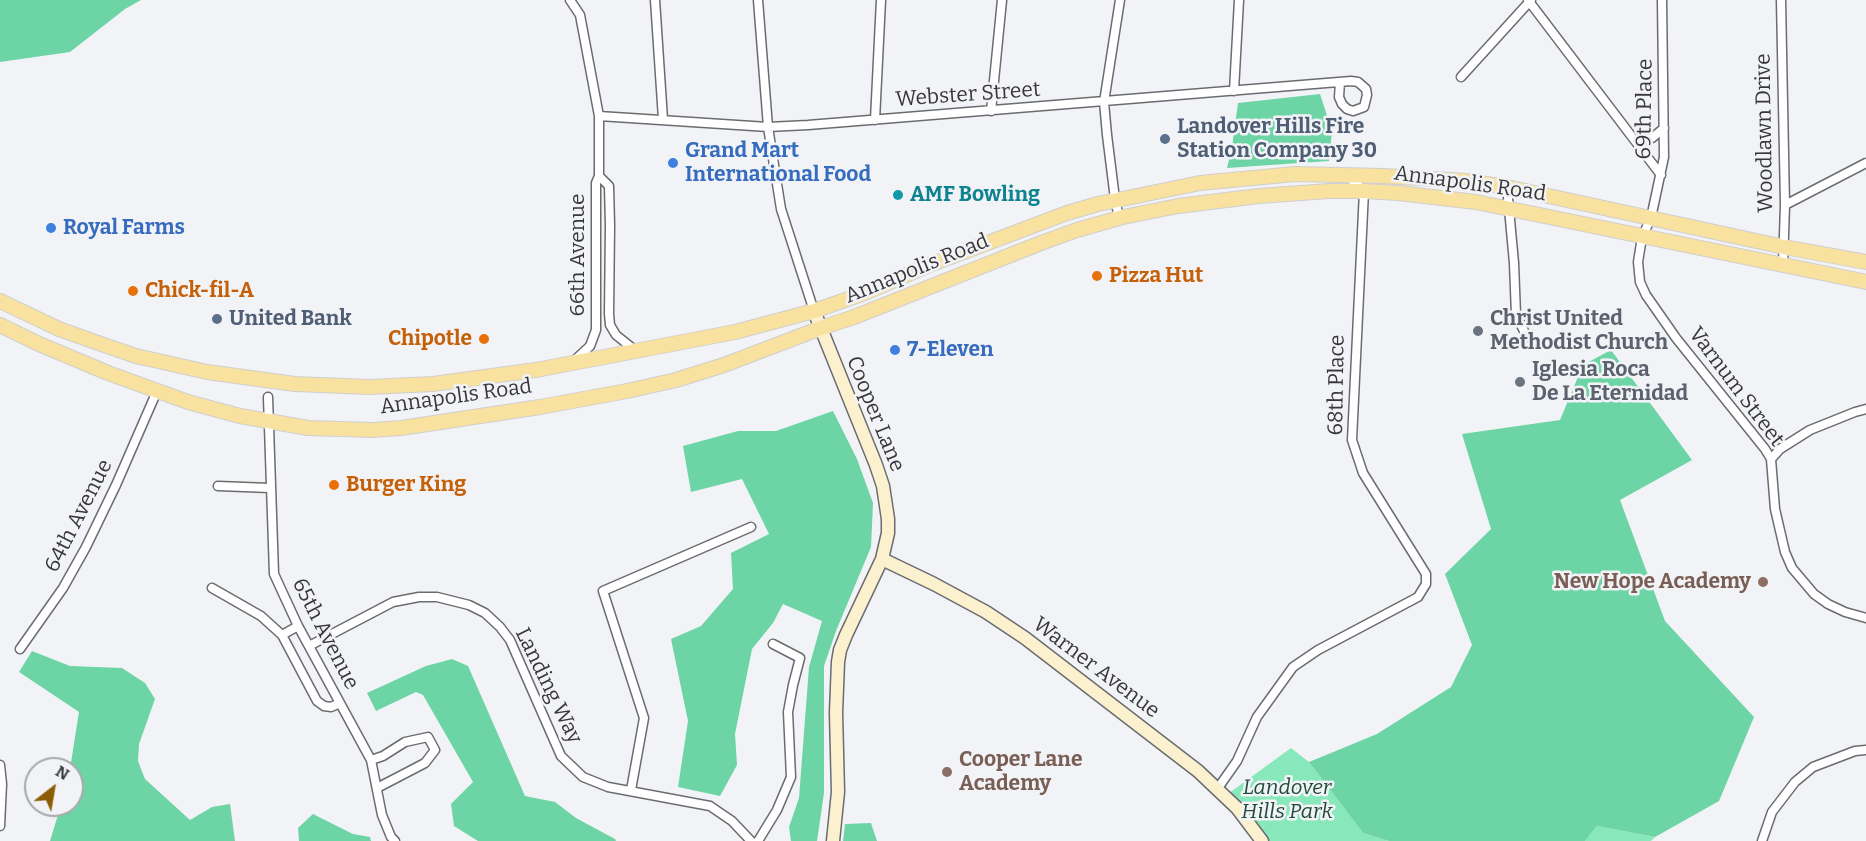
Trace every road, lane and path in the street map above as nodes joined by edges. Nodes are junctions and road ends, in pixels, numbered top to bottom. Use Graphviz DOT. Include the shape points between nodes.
graph roads {
  1 [pos="570,0"];
  2 [pos="655,0"];
  3 [pos="758,0"];
  4 [pos="881,0"];
  5 [pos="1002,0"];
  6 [pos="1120,0"];
  7 [pos="1239,0"];
  8 [pos="1662,0"];
  9 [pos="1781,0"];
  10 [pos="1530,1"];
  11 [pos="1461,77"];
  12 [pos="1340,82"];
  13 [pos="1234,91"];
  14 [pos="1104,102"];
  15 [pos="991,111"];
  16 [pos="599,116"];
  17 [pos="663,119"];
  18 [pos="875,120"];
  19 [pos="768,127"];
  20 [pos="1664,128"];
  21 [pos="1638,144"];
  22 [pos="1866,163"];
  23 [pos="1346,174"];
  24 [pos="1661,175"];
  25 [pos="599,176"];
  26 [pos="1507,187"];
  27 [pos="1364,191"];
  28 [pos="1115,199"];
  29 [pos="1785,205"];
  30 [pos="1509,208"];
  31 [pos="1119,218"];
  32 [pos="1652,218"];
  33 [pos="1642,237"];
  34 [pos="1784,247"];
  35 [pos="1866,262"];
  36 [pos="1783,265"];
  37 [pos="1866,282"];
  38 [pos="0,301"];
  39 [pos="814,310"];
  40 [pos="0,325"];
  41 [pos="820,328"];
  42 [pos="1527,337"];
  43 [pos="636,351"];
  44 [pos="573,362"];
  45 [pos="157,391"];
  46 [pos="268,397"];
  47 [pos="1866,410"];
  48 [pos="269,422"];
  49 [pos="1771,459"];
  50 [pos="218,486"];
  51 [pos="270,488"];
  52 [pos="751,527"];
  53 [pos="882,559"];
  54 [pos="212,588"];
  55 [pos="1866,618"];
  56 [pos="297,626"];
  57 [pos="282,635"];
  58 [pos="773,644"];
  59 [pos="309,646"];
  60 [pos="20,649"];
  61 [pos="340,703"];
  62 [pos="1866,744"];
  63 [pos="1866,750"];
  64 [pos="1855,751"];
  65 [pos="371,760"];
  66 [pos="0,765"];
  67 [pos="377,788"];
  68 [pos="1218,788"];
  69 [pos="632,790"];
  70 [pos="0,826"];
  71 [pos="394,841"];
  72 [pos="751,841"];
  73 [pos="758,841"];
  74 [pos="833,841"];
  75 [pos="1262,841"];
  76 [pos="1762,841"];
  1 -- 16 [label="street, 66th Avenue" via="580,15"];
  2 -- 17 [label="street"];
  3 -- 19 [label="street, Cooper Lane"];
  4 -- 18 [label="street"];
  5 -- 15 [label="street"];
  6 -- 14 [label="street"];
  7 -- 13 [label="street"];
  8 -- 20 [label="street, 69th Place"];
  9 -- 29 [label="street, Woodlawn Drive"];
  10 -- 11 [label="street"];
  10 -- 21 [label="street"];
  12 -- 13 [label="street, Webster Street"];
  13 -- 14 [label="street, Webster Street"];
  14 -- 15 [label="street, Webster Street"];
  14 -- 28 [label="street"];
  15 -- 18 [label="street, Webster Street"];
  16 -- 17 [label="street, Webster Street"];
  16 -- 25 [label="street, 66th Avenue"];
  17 -- 19 [label="street, Webster Street"];
  18 -- 19 [label="street, Webster Street"];
  19 -- 39 [label="street, Cooper Lane" via="780,209"];
  20 -- 21 [label="street"];
  20 -- 24 [label="street, 69th Place"];
  21 -- 24 [label="street"];
  22 -- 29 [label="street"];
  23 -- 26 [label="main road, Annapolis Road"];
  23 -- 27 [label="street"];
  23 -- 28 [label="main road, Annapolis Road" via="1234,179"];
  24 -- 32 [label="street, 69th Place"];
  25 -- 43 [label="street, 66th Avenue" via="609,186 610,325"];
  25 -- 44 [label="street, 66th Avenue" via="597,330 590,346"];
  26 -- 30 [label="street"];
  26 -- 32 [label="main road, Annapolis Road"];
  27 -- 30 [label="main road, Annapolis Road"];
  27 -- 31 [label="main road, Annapolis Road" via="1259,196"];
  27 -- 68 [label="street, 68th Place" via="1352,440 1364,473 1426,574 1426,584 1418,597 1347,633 1293,667 1257,717 1237,761"];
  28 -- 31 [label="street"];
  28 -- 39 [label="main road, Annapolis Road" via="1067,213"];
  29 -- 34 [label="street, Woodlawn Drive"];
  30 -- 33 [label="main road, Annapolis Road"];
  30 -- 42 [label="street" via="1516,315"];
  31 -- 41 [label="main road, Annapolis Road" via="1045,241"];
  32 -- 33 [label="street, Varnum Street"];
  32 -- 34 [label="main road, Annapolis Road"];
  33 -- 36 [label="main road, Annapolis Road"];
  33 -- 49 [label="street, Varnum Street" via="1638,271 1646,295"];
  34 -- 35 [label="main road, Annapolis Road"];
  34 -- 36 [label="street, Woodlawn Drive"];
  36 -- 37 [label="main road, Annapolis Road"];
  38 -- 44 [label="main road, Annapolis Road" via="59,329 136,356 262,381 399,387"];
  39 -- 41 [label="street, Cooper Lane"];
  39 -- 43 [label="main road, Annapolis Road" via="735,332"];
  40 -- 45 [label="main road, Annapolis Road" via="73,359"];
  41 -- 48 [label="main road, Annapolis Road" via="676,380 540,408 401,429 339,430"];
  41 -- 53 [label="street, Cooper Lane" via="883,486 888,533"];
  43 -- 44 [label="main road, Annapolis Road"];
  45 -- 48 [label="main road, Annapolis Road"];
  45 -- 60 [label="street, 64th Avenue" via="80,558"];
  46 -- 48 [label="street, 65th Avenue"];
  47 -- 49 [label="street" via="1804,434"];
  48 -- 51 [label="street, 65th Avenue"];
  49 -- 55 [label="street, Varnum Street" via="1775,508 1792,568 1828,604"];
  50 -- 51 [label="street"];
  51 -- 56 [label="street, 65th Avenue" via="274,574"];
  52 -- 69 [label="street" via="603,591 644,718"];
  53 -- 68 [label="street, Warner Avenue" via="1000,620"];
  53 -- 74 [label="street, Cooper Lane" via="840,650 836,712 838,792"];
  54 -- 57 [label="street" via="261,616"];
  56 -- 57 [label="street"];
  56 -- 59 [label="street, 65th Avenue"];
  57 -- 61 [label="street" via="317,701 324,706"];
  58 -- 73 [label="street" via="800,658 788,712 791,777"];
  59 -- 61 [label="street, 65th Avenue"];
  59 -- 69 [label="street, Landing Way" via="393,602 436,597 469,605 485,613 510,640 561,756 584,777 608,787"];
  61 -- 65 [label="street, 65th Avenue"];
  62 -- 64 [label="street"];
  63 -- 64 [label="street"];
  64 -- 76 [label="street" via="1813,767 1796,782 1772,812"];
  65 -- 67 [label="street, 65th Avenue"];
  65 -- 67 [label="street" via="405,742 429,737 435,750 425,763"];
  66 -- 70 [label="street"];
  67 -- 71 [label="street, 65th Avenue" via="382,815"];
  68 -- 75 [label="street, Warner Avenue"];
  69 -- 72 [label="street, Landing Way" via="710,806"];
}
